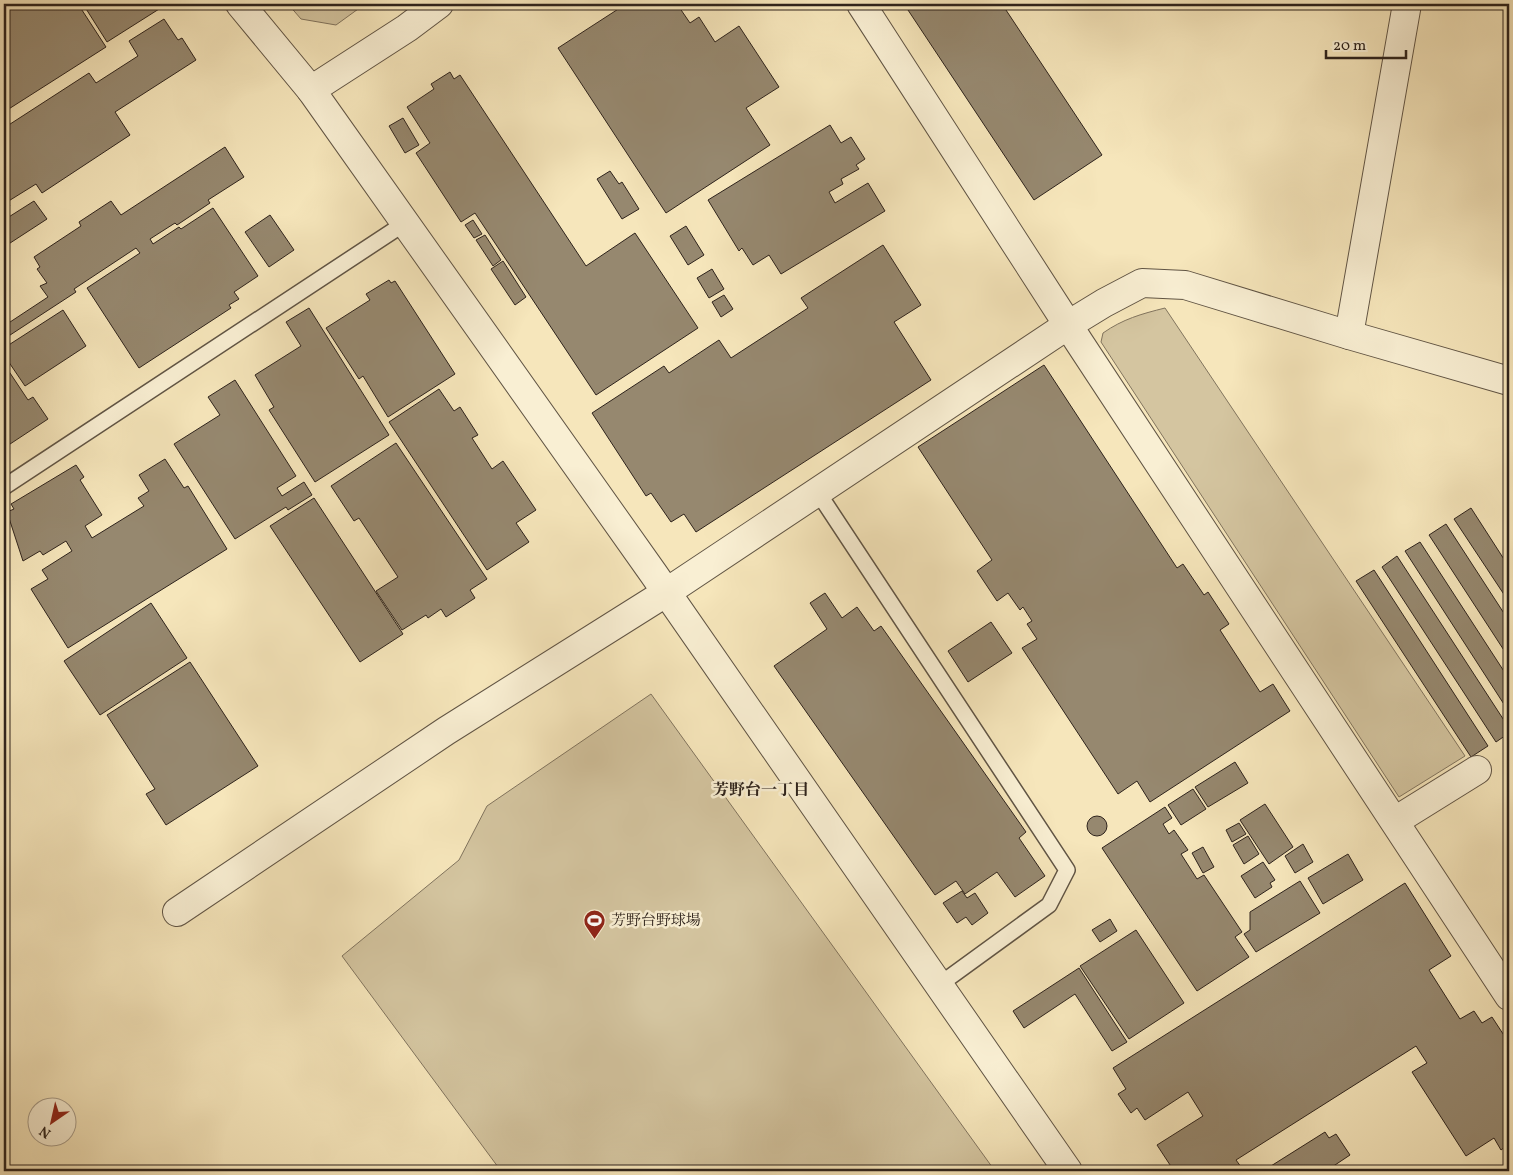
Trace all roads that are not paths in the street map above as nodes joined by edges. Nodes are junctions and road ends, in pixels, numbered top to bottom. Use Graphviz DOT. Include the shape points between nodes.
graph roads {
  1 [pos="240,4"];
  2 [pos="439,4"];
  3 [pos="861,4"];
  4 [pos="1407,4"];
  5 [pos="312,90"];
  6 [pos="406,223"];
  7 [pos="1068,325"];
  8 [pos="1349,334"];
  9 [pos="1509,381"];
  10 [pos="4,487"];
  11 [pos="817,491"];
  12 [pos="667,592"];
  13 [pos="1477,770"];
  14 [pos="1395,821"];
  15 [pos="178,912"];
  16 [pos="939,985"];
  17 [pos="1509,996"];
  18 [pos="1068,1171"];
  1 -- 5 [label="street"];
  2 -- 5 [label="street"];
  3 -- 7 [label="street"];
  4 -- 8 [label="street"];
  5 -- 6 [label="street"];
  6 -- 10 [label="lane"];
  6 -- 12 [label="street"];
  7 -- 8 [label="street" via="1142,284 1185,285"];
  7 -- 11 [label="street"];
  7 -- 14 [label="street"];
  8 -- 9 [label="street"];
  11 -- 12 [label="street"];
  11 -- 16 [label="lane" via="1067,870 1049,905"];
  12 -- 15 [label="street" via="446,732"];
  12 -- 16 [label="street"];
  13 -- 14 [label="street"];
  14 -- 17 [label="street"];
  16 -- 18 [label="street"];
}
